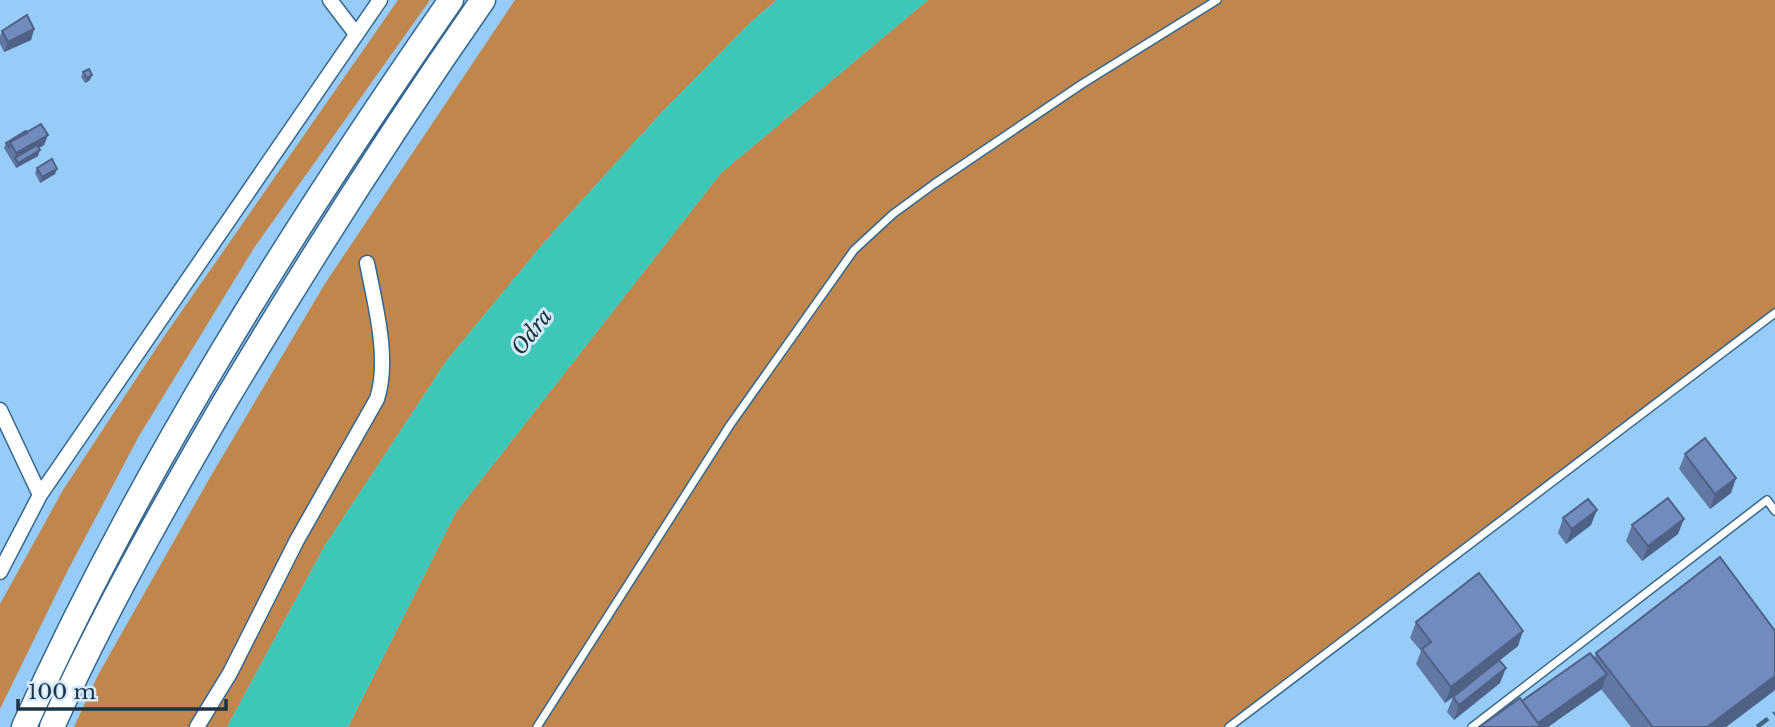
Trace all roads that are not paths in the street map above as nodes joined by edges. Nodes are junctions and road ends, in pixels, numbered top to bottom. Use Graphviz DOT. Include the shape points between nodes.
graph roads {
  1 [pos="330,0"];
  2 [pos="380,0"];
  3 [pos="452,0"];
  4 [pos="483,0"];
  5 [pos="1217,0"];
  6 [pos="356,34"];
  7 [pos="367,263"];
  8 [pos="1775,313"];
  9 [pos="0,410"];
  10 [pos="40,495"];
  11 [pos="1775,511"];
  12 [pos="0,572"];
  13 [pos="24,727"];
  14 [pos="52,727"];
  15 [pos="198,727"];
  16 [pos="537,727"];
  17 [pos="1229,727"];
  18 [pos="1472,727"];
  1 -- 6 [label="street"];
  2 -- 6 [label="street"];
  3 -- 13 [label="highway" via="266,281 169,445 102,567"];
  4 -- 14 [label="highway" via="288,296 135,562"];
  5 -- 16 [label="lane" via="946,177 893,214 853,250 730,425"];
  6 -- 10 [label="street"];
  7 -- 15 [label="street" via="381,339 377,400"];
  8 -- 17 [label="lane"];
  9 -- 10 [label="street"];
  10 -- 12 [label="street"];
  11 -- 18 [label="lane" via="1767,500"];
}
